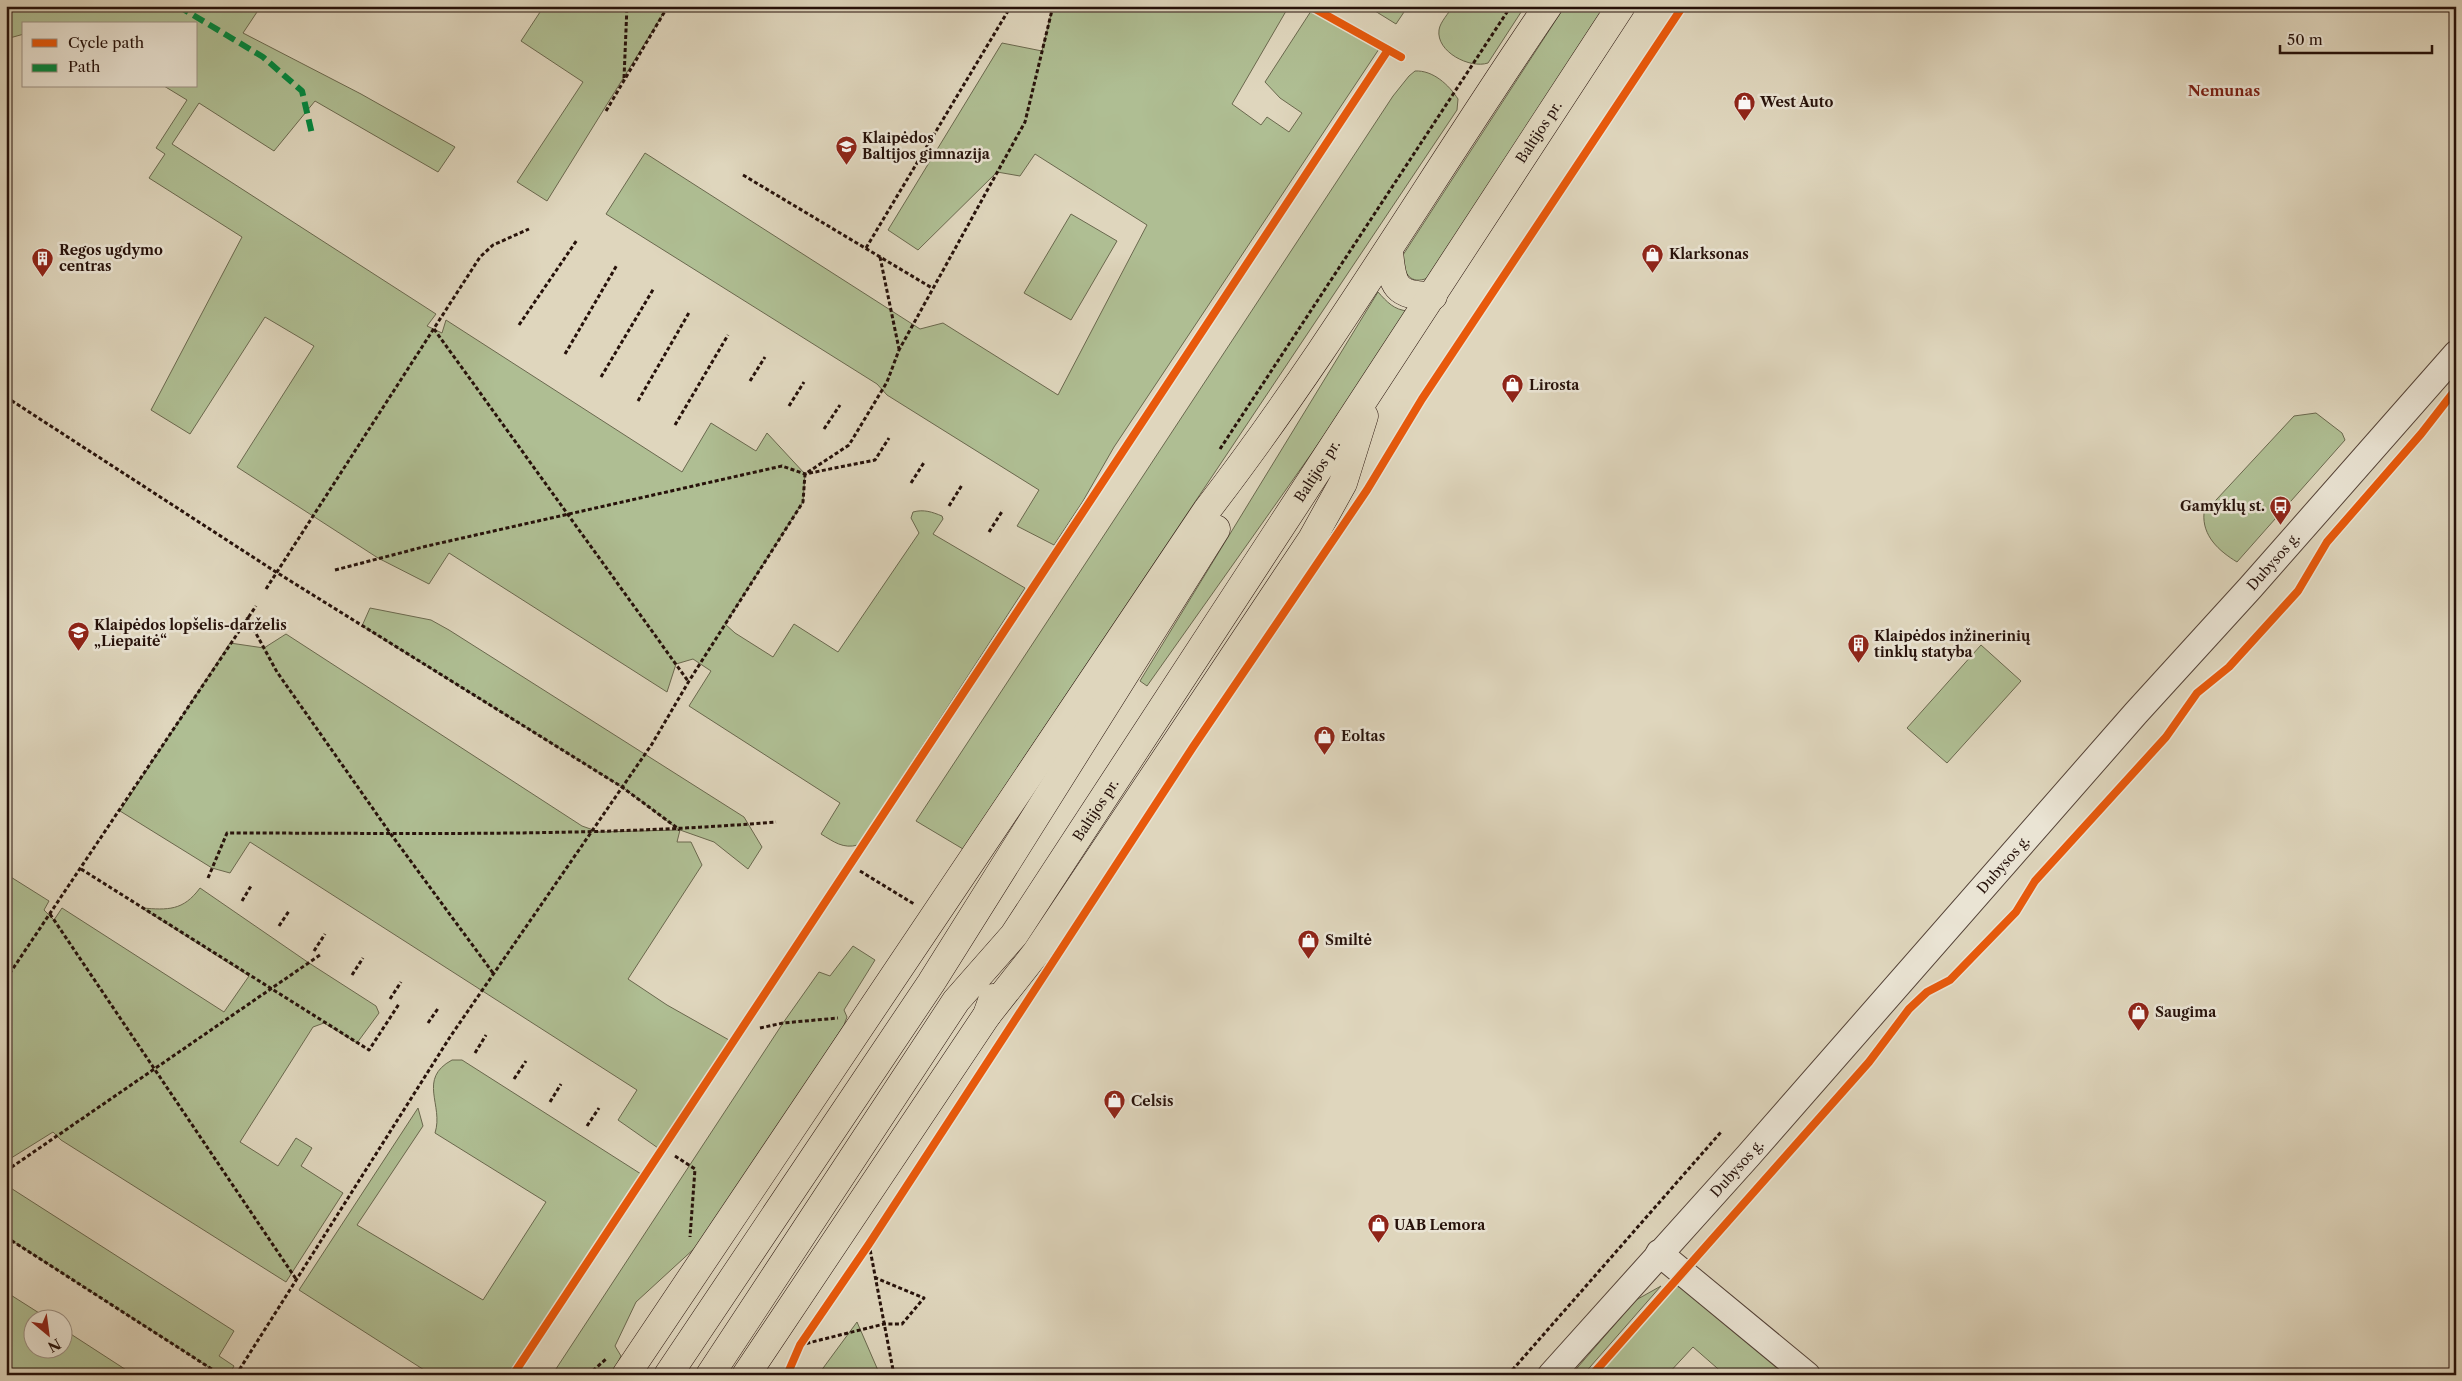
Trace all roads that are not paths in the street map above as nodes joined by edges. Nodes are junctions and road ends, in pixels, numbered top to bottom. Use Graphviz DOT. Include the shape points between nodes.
graph roads {
  1 [pos="1548,6"];
  2 [pos="1618,8"];
  3 [pos="1389,251"];
  4 [pos="1433,296"];
  5 [pos="2456,354"];
  6 [pos="1373,387"];
  7 [pos="1261,440"];
  8 [pos="1014,935"];
  9 [pos="987,1015"];
  10 [pos="1659,1253"];
  11 [pos="618,1366"];
  12 [pos="668,1375"];
  13 [pos="710,1375"];
  14 [pos="746,1375"];
  15 [pos="1551,1375"];
  16 [pos="1808,1375"];
  1 -- 3 [label="highway" via="1489,92"];
  2 -- 4 [label="highway, Baltijos pr."];
  3 -- 4 [label="highway" via="1391,277 1401,291"];
  3 -- 7 [label="highway"];
  4 -- 6 [label="highway, Baltijos pr."];
  5 -- 10 [label="street, Dubysos g."];
  6 -- 8 [label="highway, Baltijos pr."];
  6 -- 9 [label="highway" via="1343,483 1312,540 1036,954"];
  7 -- 11 [label="highway" via="1201,519"];
  7 -- 12 [label="highway" via="1218,525 1165,613 936,975"];
  8 -- 9 [label="highway"];
  8 -- 13 [label="highway" via="956,1001"];
  9 -- 14 [label="highway"];
  10 -- 15 [label="street, Dubysos g."];
  10 -- 16 [label="street"];
}
